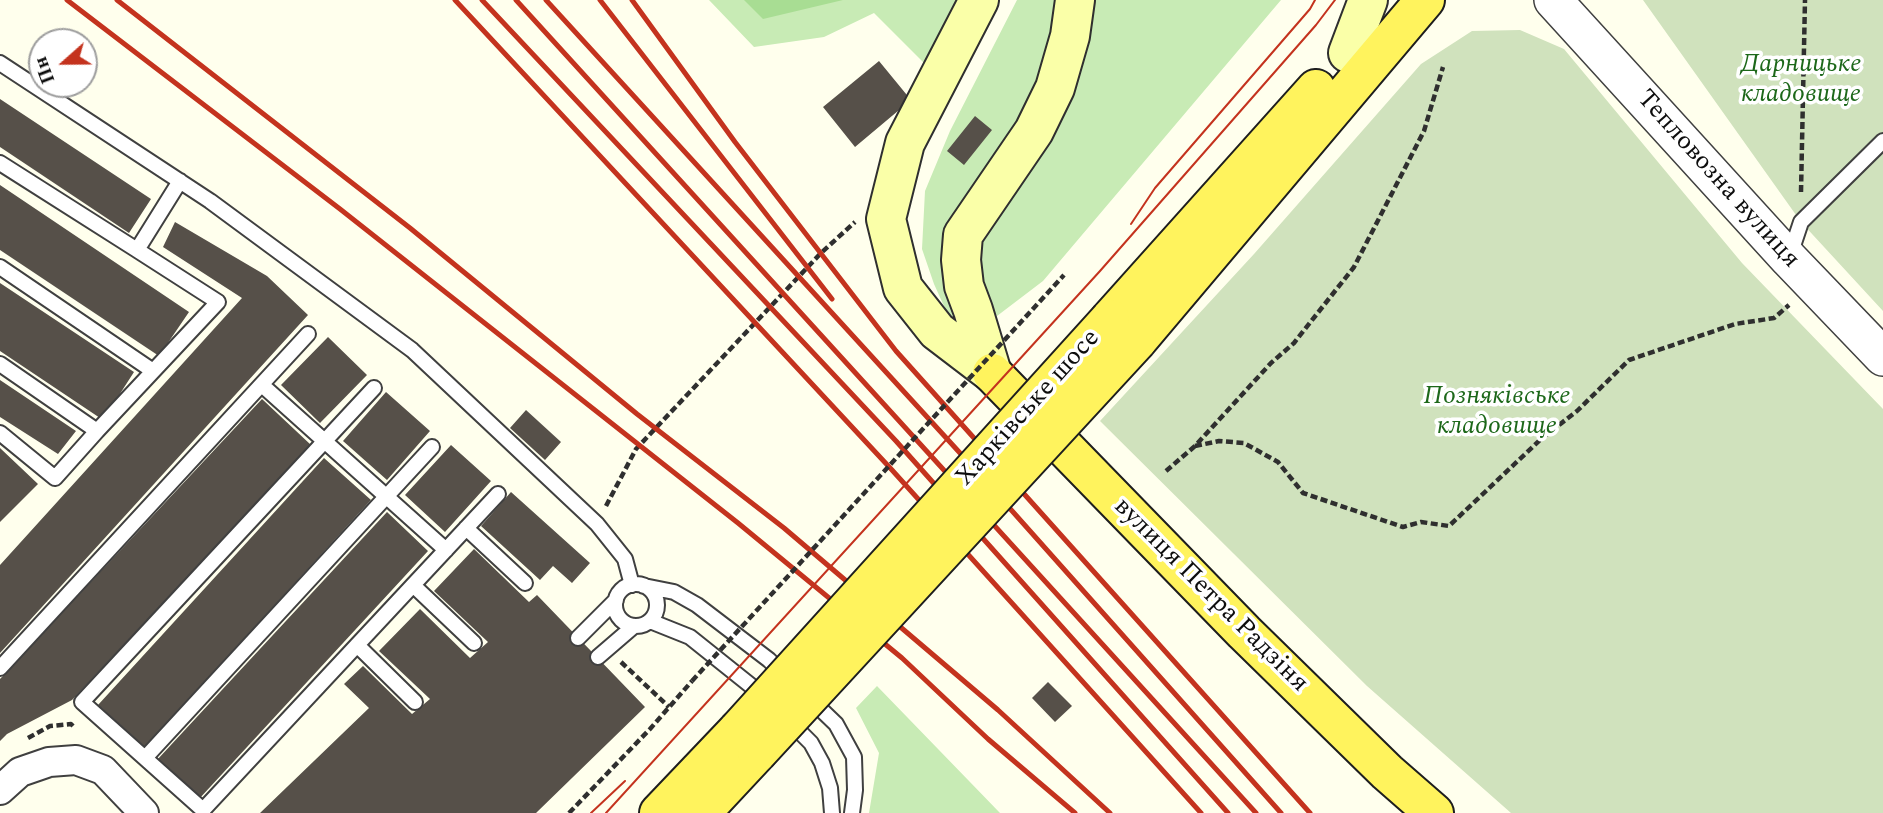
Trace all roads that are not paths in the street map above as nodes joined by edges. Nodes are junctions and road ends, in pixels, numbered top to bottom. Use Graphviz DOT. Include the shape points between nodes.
graph roads {
  1 [pos="979,0"];
  2 [pos="1075,0"];
  3 [pos="1368,0"];
  4 [pos="1394,0"];
  5 [pos="1424,0"];
  6 [pos="1553,0"];
  7 [pos="1348,53"];
  8 [pos="0,63"];
  9 [pos="1883,141"];
  10 [pos="0,163"];
  11 [pos="180,181"];
  12 [pos="137,250"];
  13 [pos="1789,259"];
  14 [pos="0,267"];
  15 [pos="1123,330"];
  16 [pos="308,334"];
  17 [pos="1883,357"];
  18 [pos="0,364"];
  19 [pos="153,371"];
  20 [pos="992,373"];
  21 [pos="262,385"];
  22 [pos="374,388"];
  23 [pos="97,431"];
  24 [pos="0,433"];
  25 [pos="432,447"];
  26 [pos="498,494"];
  27 [pos="466,528"];
  28 [pos="446,550"];
  29 [pos="525,583"];
  30 [pos="414,585"];
  31 [pos="638,585"];
  32 [pos="616,600"];
  33 [pos="650,621"];
  34 [pos="634,626"];
  35 [pos="578,638"];
  36 [pos="474,643"];
  37 [pos="357,645"];
  38 [pos="598,657"];
  39 [pos="0,668"];
  40 [pos="415,702"];
  41 [pos="748,742"];
  42 [pos="145,758"];
  43 [pos="0,790"];
  44 [pos="144,813"];
  45 [pos="659,813"];
  46 [pos="701,813"];
  47 [pos="832,813"];
  48 [pos="852,813"];
  49 [pos="1434,813"];
  1 -- 20 [label="main road, вулиця Петра Радзіня" via="905,143 886,219 903,288 937,331"];
  2 -- 20 [label="main road, вулиця Петра Радзіня" via="1055,88 1034,131 963,235 964,286"];
  3 -- 7 [label="main road"];
  4 -- 7 [label="main road, Харківське шосе"];
  5 -- 15 [label="main road, Харківське шосе"];
  6 -- 13 [label="street, Тепловозна вулиця"];
  7 -- 15 [label="main road, Харківське шосе"];
  8 -- 11 [label="lane"];
  9 -- 13 [label="lane" via="1801,222"];
  10 -- 12 [label="lane"];
  11 -- 12 [label="lane"];
  11 -- 31 [label="lane" via="412,350 597,524 625,559"];
  12 -- 19 [label="lane" via="218,302"];
  13 -- 17 [label="street, Тепловозна вулиця"];
  14 -- 19 [label="lane"];
  15 -- 41 [label="main road, Харківське шосе, bridge"];
  16 -- 21 [label="lane"];
  18 -- 23 [label="lane"];
  19 -- 23 [label="lane"];
  20 -- 49 [label="main road, вулиця Петра Радзіня" via="1254,641"];
  21 -- 28 [label="lane"];
  21 -- 39 [label="lane"];
  22 -- 42 [label="lane" via="82,702"];
  23 -- 24 [label="lane" via="55,478"];
  25 -- 42 [label="lane"];
  26 -- 27 [label="lane"];
  27 -- 28 [label="lane"];
  27 -- 29 [label="lane"];
  28 -- 30 [label="lane"];
  30 -- 36 [label="lane"];
  30 -- 37 [label="lane"];
  31 -- 32 [label="lane" via="622,590"];
  31 -- 33 [label="lane" via="653,593 657,604"];
  31 -- 48 [label="lane" via="674,592 697,605 769,660 836,724 854,757"];
  32 -- 34 [label="lane" via="619,617"];
  32 -- 35 [label="lane"];
  33 -- 34 [label="lane"];
  33 -- 47 [label="lane" via="690,637 772,703 811,743 830,788"];
  34 -- 38 [label="lane"];
  37 -- 40 [label="lane"];
  37 -- 42 [label="lane" via="202,810"];
  41 -- 45 [label="main road, Харківське шосе"];
  41 -- 46 [label="main road, Харківське шосе"];
  43 -- 44 [label="street" via="20,772 49,762 76,760 103,770"];
}
